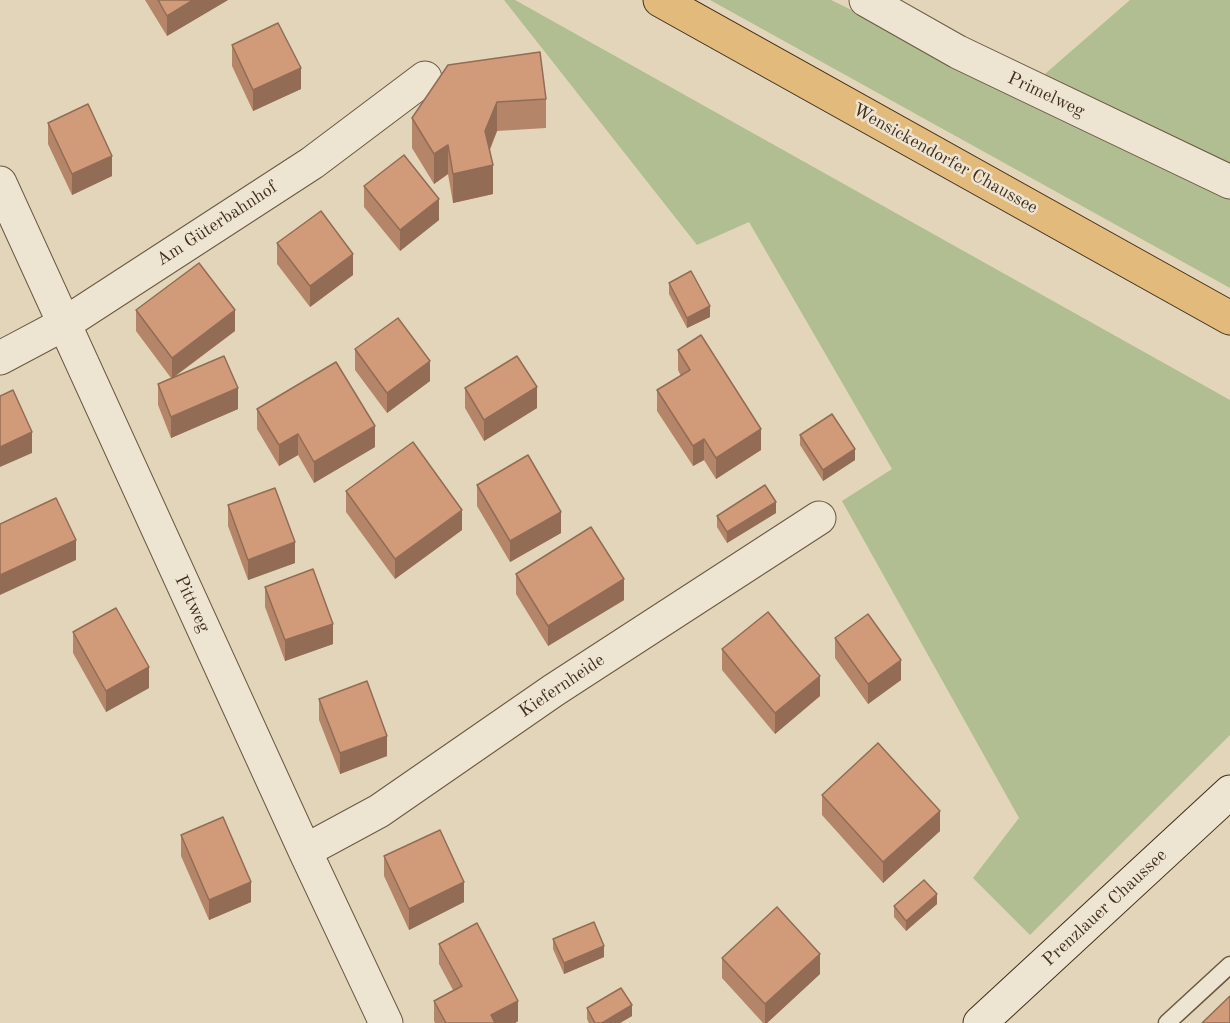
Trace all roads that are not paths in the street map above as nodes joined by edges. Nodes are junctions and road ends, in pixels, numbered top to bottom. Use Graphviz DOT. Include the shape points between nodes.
graph roads {
  1 [pos="660,0"];
  2 [pos="866,0"];
  3 [pos="425,78"];
  4 [pos="1230,182"];
  5 [pos="0,183"];
  6 [pos="1230,318"];
  7 [pos="64,324"];
  8 [pos="0,358"];
  9 [pos="819,518"];
  10 [pos="1230,792"];
  11 [pos="305,851"];
  12 [pos="1230,966"];
  13 [pos="386,1023"];
  14 [pos="980,1023"];
  15 [pos="1167,1023"];
  1 -- 6 [label="main road, Wensickendorfer Chaussee"];
  2 -- 4 [label="street, Primelweg" via="958,52"];
  3 -- 7 [label="street, Am Güterbahnhof" via="312,163"];
  5 -- 7 [label="street, Pittweg"];
  7 -- 8 [label="street, Am Güterbahnhof"];
  7 -- 11 [label="street, Pittweg"];
  9 -- 11 [label="street, Kiefernheide" via="554,690 379,811"];
  10 -- 14 [label="street, Prenzlauer Chaussee"];
  11 -- 13 [label="street, Pittweg"];
  12 -- 15 [label="lane"];
}
